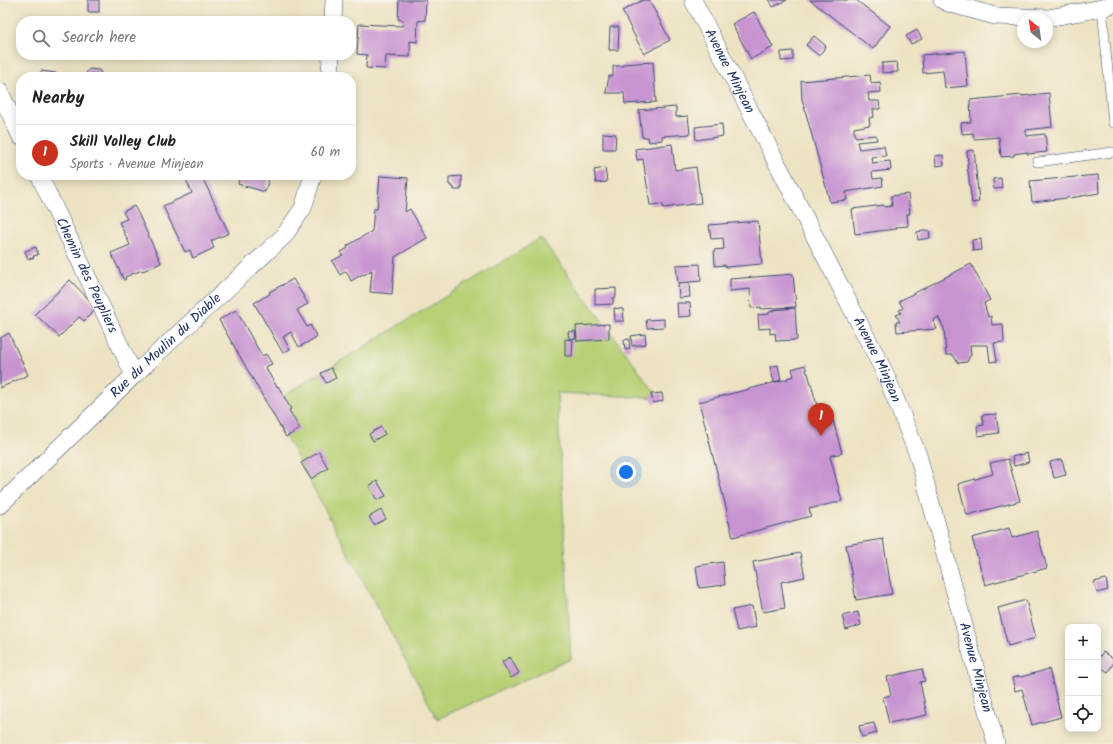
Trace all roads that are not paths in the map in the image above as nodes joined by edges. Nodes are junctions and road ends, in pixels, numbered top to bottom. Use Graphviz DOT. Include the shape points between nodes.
graph roads {
  1 [pos="334,0"];
  2 [pos="693,0"];
  3 [pos="942,0"];
  4 [pos="1107,6"];
  5 [pos="333,16"];
  6 [pos="331,60"];
  7 [pos="330,72"];
  8 [pos="0,92"];
  9 [pos="1113,123"];
  10 [pos="16,126"];
  11 [pos="1113,152"];
  12 [pos="1037,162"];
  13 [pos="41,180"];
  14 [pos="311,180"];
  15 [pos="134,375"];
  16 [pos="0,505"];
  17 [pos="996,744"];
  1 -- 5 [label="street"];
  2 -- 17 [label="street, Avenue Minjean" via="885,373 918,455"];
  3 -- 4 [label="street" via="995,16 1048,18"];
  4 -- 9 [label="lane"];
  6 -- 7 [label="street"];
  8 -- 10 [label="street"];
  11 -- 12 [label="lane"];
  13 -- 15 [label="street, Chemin des Peupliers"];
  14 -- 15 [label="street, Rue du Moulin du Diable" via="303,208 284,236"];
  15 -- 16 [label="street, Rue du Moulin du Diable"];
}
